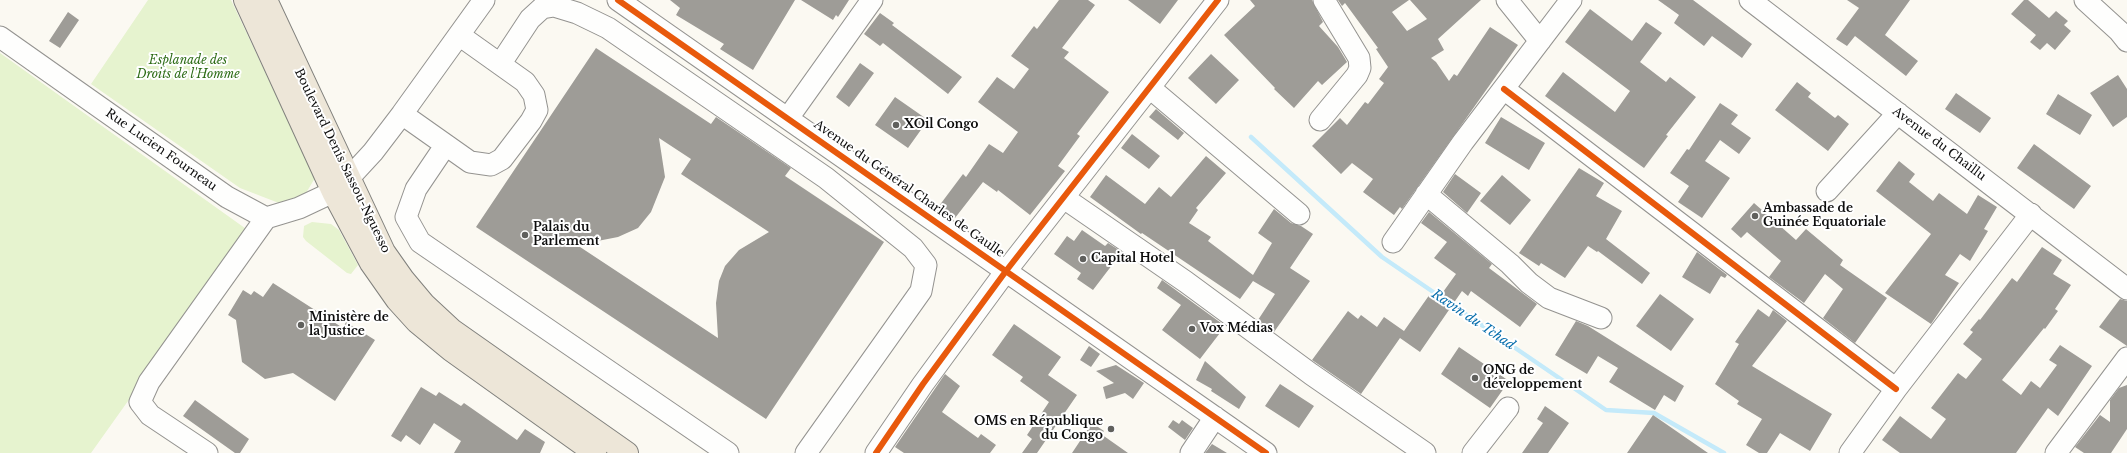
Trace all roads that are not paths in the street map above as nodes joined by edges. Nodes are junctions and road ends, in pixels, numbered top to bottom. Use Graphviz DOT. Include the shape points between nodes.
graph roads {
  1 [pos="245,0"];
  2 [pos="266,0"];
  3 [pos="484,0"];
  4 [pos="618,0"];
  5 [pos="872,0"];
  6 [pos="1218,0"];
  7 [pos="1324,0"];
  8 [pos="1507,0"];
  9 [pos="1571,0"];
  10 [pos="1750,0"];
  11 [pos="2085,0"];
  12 [pos="459,35"];
  13 [pos="0,36"];
  14 [pos="1540,41"];
  15 [pos="2127,41"];
  16 [pos="501,63"];
  17 [pos="1150,88"];
  18 [pos="1504,89"];
  19 [pos="1898,113"];
  20 [pos="402,114"];
  21 [pos="788,118"];
  22 [pos="1320,120"];
  23 [pos="445,146"];
  24 [pos="341,185"];
  25 [pos="1827,191"];
  26 [pos="1426,194"];
  27 [pos="1064,198"];
  28 [pos="1299,214"];
  29 [pos="2031,214"];
  30 [pos="266,218"];
  31 [pos="1393,242"];
  32 [pos="1006,271"];
  33 [pos="2127,289"];
  34 [pos="1601,318"];
  35 [pos="2127,358"];
  36 [pos="1896,389"];
  37 [pos="1508,408"];
  38 [pos="1215,417"];
  39 [pos="207,453"];
  40 [pos="595,453"];
  41 [pos="627,453"];
  42 [pos="728,453"];
  43 [pos="806,453"];
  44 [pos="876,453"];
  45 [pos="1191,453"];
  46 [pos="1266,453"];
  47 [pos="1425,453"];
  48 [pos="1473,453"];
  49 [pos="1850,453"];
  50 [pos="2056,453"];
  1 -- 24 [label="main road, Boulevard Denis Sassou-Nguesso"];
  2 -- 24 [label="main road, Boulevard Denis Sassou-Nguesso"];
  3 -- 12 [label="street"];
  4 -- 21 [label="street, Avenue du Général Charles de Gaulle"];
  5 -- 21 [label="street"];
  6 -- 17 [label="street"];
  7 -- 22 [label="street" via="1359,58 1360,68"];
  8 -- 14 [label="street"];
  9 -- 14 [label="street"];
  10 -- 19 [label="street, Avenue du Chaillu"];
  11 -- 15 [label="street"];
  12 -- 16 [label="street"];
  12 -- 20 [label="street"];
  13 -- 30 [label="street, Rue Lucien Fourneau" via="227,197"];
  14 -- 18 [label="street"];
  16 -- 23 [label="street" via="525,82 534,95 537,110 531,122 502,159 491,165 470,162"];
  16 -- 43 [label="street" via="530,19 542,8 554,6 577,13 608,28 826,178 913,248 926,265 921,291"];
  17 -- 27 [label="street"];
  17 -- 28 [label="street"];
  18 -- 26 [label="street"];
  18 -- 36 [label="street"];
  19 -- 25 [label="street"];
  19 -- 29 [label="street, Avenue du Chaillu"];
  20 -- 23 [label="street"];
  20 -- 24 [label="street" via="373,152"];
  21 -- 32 [label="street, Avenue du Général Charles de Gaulle"];
  23 -- 42 [label="street" via="416,189 406,218 420,242"];
  24 -- 30 [label="street" via="298,208"];
  24 -- 40 [label="main road, Boulevard Denis Sassou-Nguesso" via="371,263 397,300 417,322 484,375"];
  24 -- 41 [label="main road, Boulevard Denis Sassou-Nguesso" via="384,252 424,304 470,343"];
  26 -- 31 [label="street"];
  26 -- 34 [label="street" via="1549,298"];
  27 -- 32 [label="street"];
  27 -- 47 [label="street"];
  29 -- 33 [label="street, Avenue du Chaillu"];
  29 -- 36 [label="street"];
  30 -- 39 [label="street" via="149,382 140,402 150,415"];
  32 -- 38 [label="street, Avenue du Général Charles de Gaulle"];
  32 -- 44 [label="street"];
  35 -- 50 [label="street"];
  36 -- 49 [label="street"];
  37 -- 48 [label="street"];
  38 -- 45 [label="street"];
  38 -- 46 [label="street, Avenue du Général Charles de Gaulle"];
}
